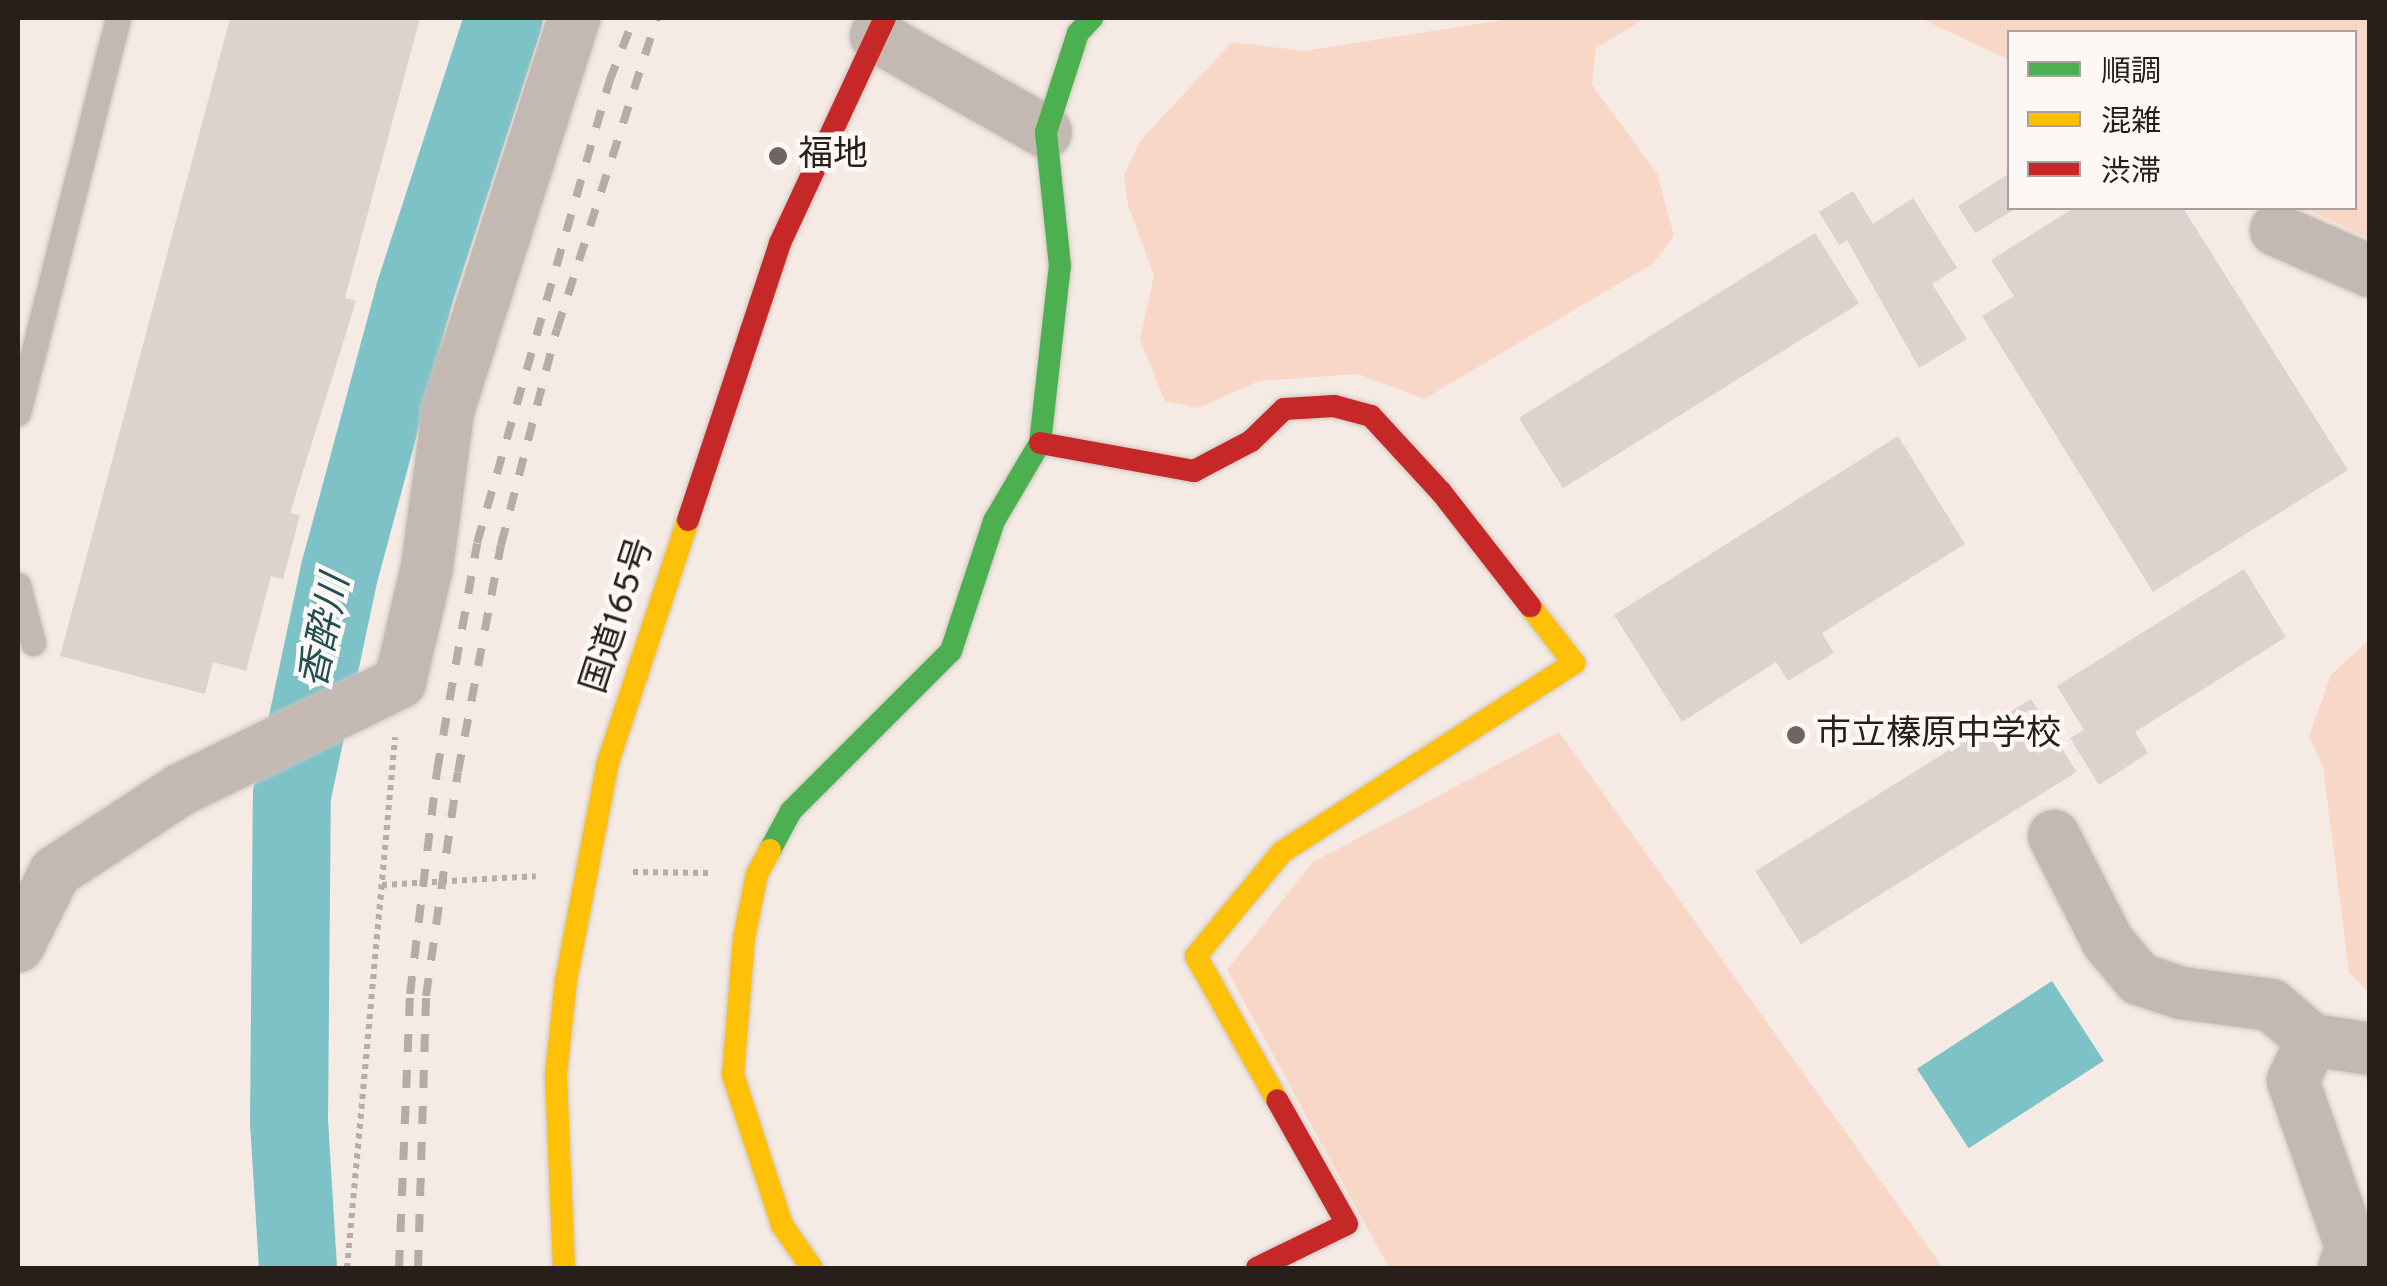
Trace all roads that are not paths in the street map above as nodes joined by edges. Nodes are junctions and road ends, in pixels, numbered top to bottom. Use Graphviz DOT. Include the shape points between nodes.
graph roads {
  1 [pos="118,18"];
  2 [pos="574,18"];
  3 [pos="1092,18"];
  4 [pos="880,26"];
  5 [pos="1046,132"];
  6 [pos="2276,230"];
  7 [pos="2370,270"];
  8 [pos="18,413"];
  9 [pos="1040,443"];
  10 [pos="18,585"];
  11 [pos="33,643"];
  12 [pos="2054,836"];
  13 [pos="18,946"];
  14 [pos="2312,1040"];
  15 [pos="2370,1049"];
  16 [pos="564,1268"];
  17 [pos="812,1268"];
  18 [pos="1257,1268"];
  19 [pos="2344,1268"];
  1 -- 8 [label="lane"];
  2 -- 13 [label="street" via="448,412 427,567 381,692 180,790 56,872"];
  3 -- 5 [label="main road" via="1078,33"];
  4 -- 5 [label="street"];
  4 -- 16 [label="main road, 国道165号" via="780,243 608,762 556,1074"];
  5 -- 9 [label="main road" via="1060,266"];
  6 -- 7 [label="street"];
  9 -- 17 [label="main road" via="994,521 951,652 791,811 757,874 744,938 732,1075 782,1225"];
  9 -- 18 [label="main road" via="1194,470 1251,441 1284,409 1334,406 1371,416 1440,492 1574,663 1282,852 1196,956 1346,1224"];
  10 -- 11 [label="lane"];
  12 -- 14 [label="street" via="2130,973 2181,994 2271,1005"];
  14 -- 15 [label="street"];
  14 -- 19 [label="street" via="2294,1081 2351,1247"];
}
